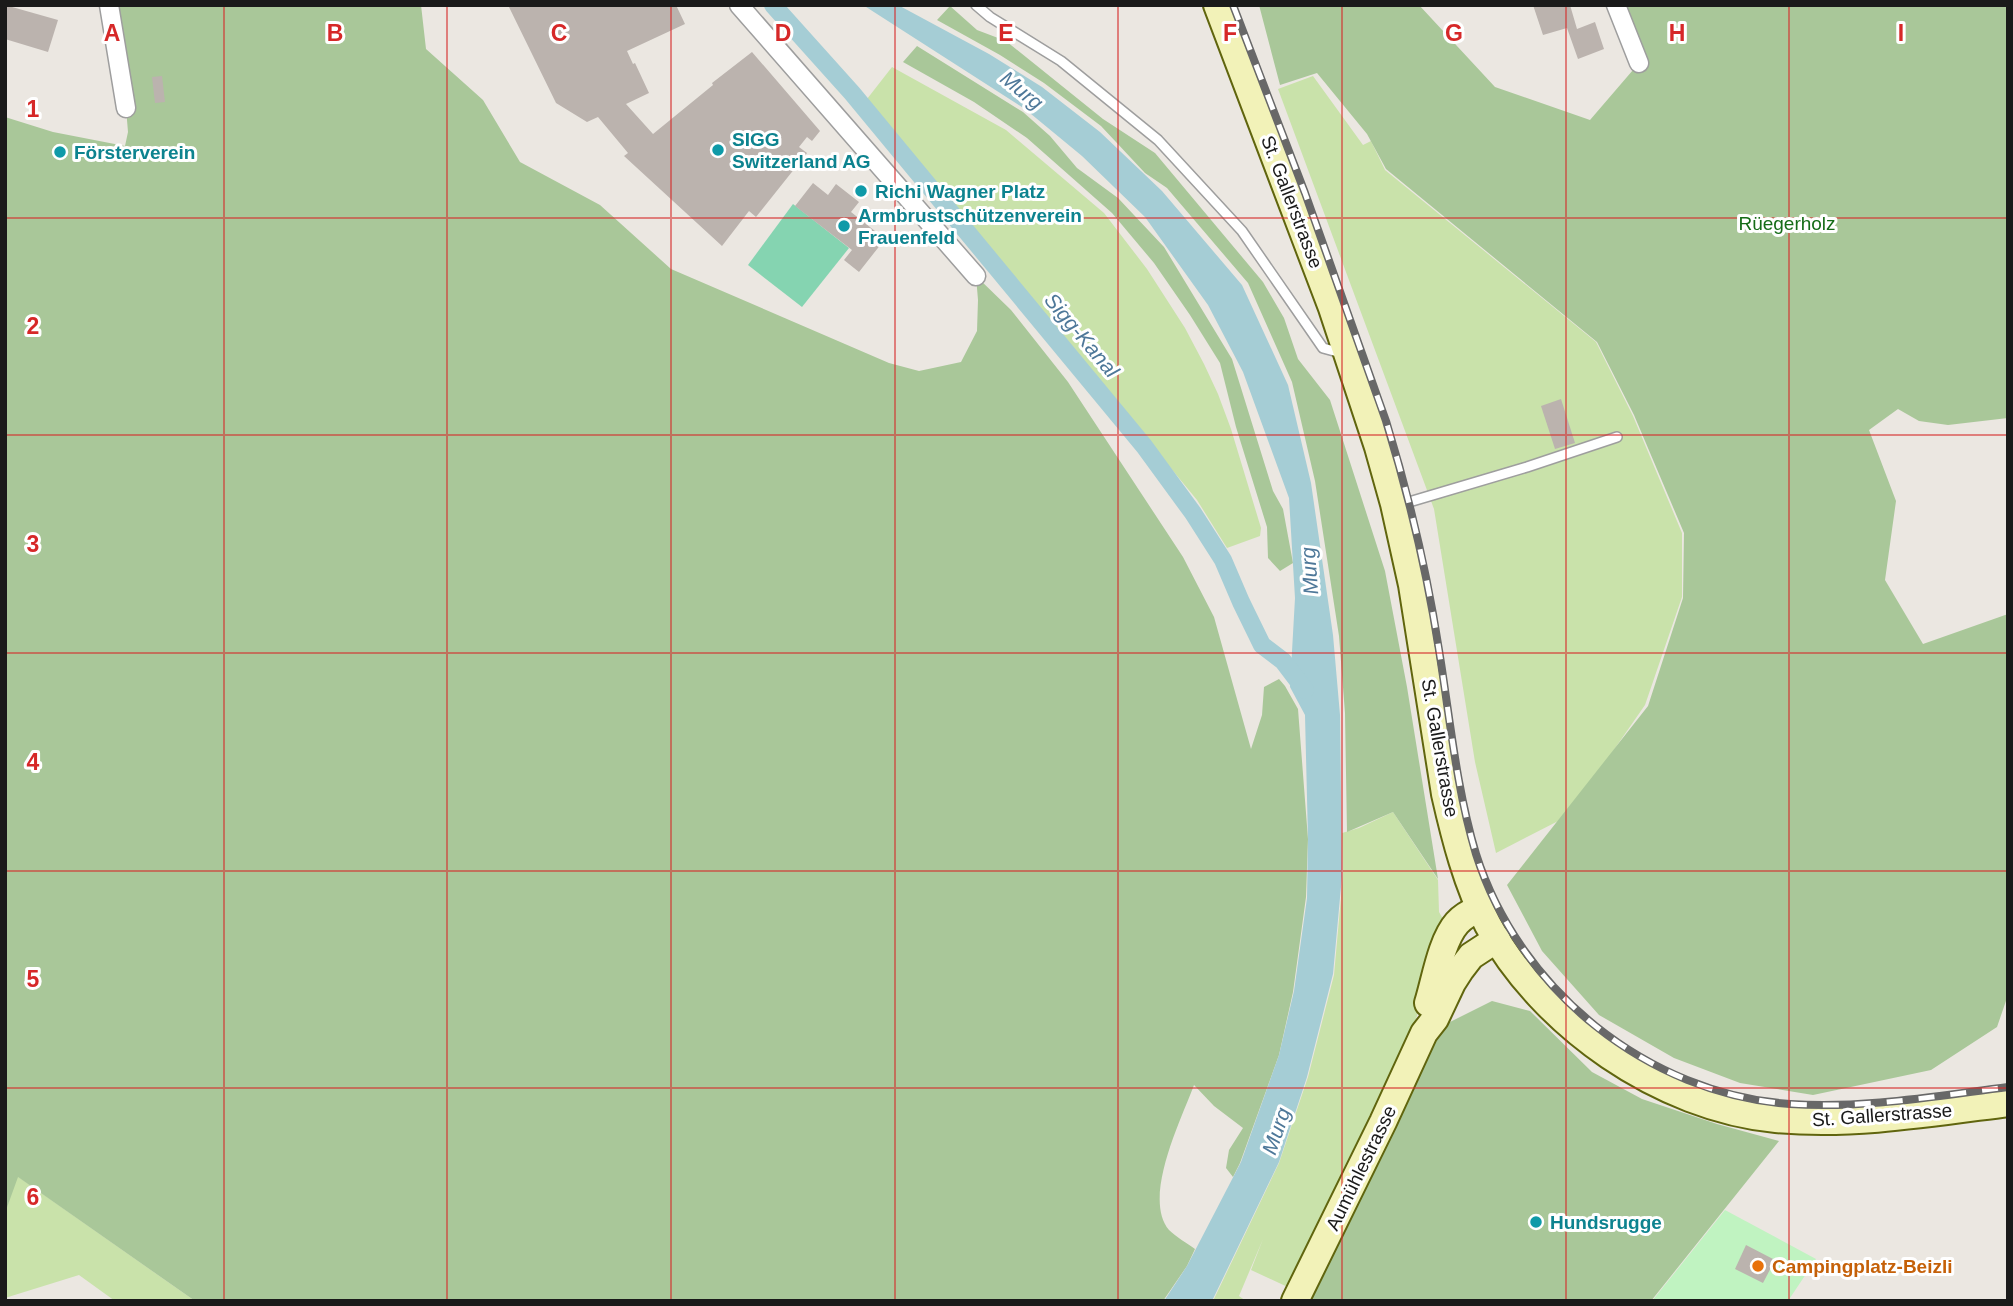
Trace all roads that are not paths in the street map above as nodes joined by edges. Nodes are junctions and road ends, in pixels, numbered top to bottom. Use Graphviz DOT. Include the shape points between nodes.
graph roads {
  1 [pos="108,5"];
  2 [pos="739,5"];
  3 [pos="976,5"];
  4 [pos="1217,5"];
  5 [pos="1616,5"];
  6 [pos="1639,63"];
  7 [pos="126,107"];
  8 [pos="976,276"];
  9 [pos="1347,347"];
  10 [pos="1617,437"];
  11 [pos="1394,504"];
  12 [pos="1480,908"];
  13 [pos="1497,939"];
  14 [pos="1424,1033"];
  15 [pos="2008,1103"];
  16 [pos="1295,1301"];
  1 -- 7 [label="street"];
  2 -- 8 [label="street"];
  3 -- 9 [label="lane" via="1061,61 1158,141 1242,231 1323,348"];
  4 -- 9 [label="main road, St. Gallerstrasse"];
  5 -- 6 [label="street"];
  9 -- 11 [label="main road, St. Gallerstrasse"];
  10 -- 11 [label="lane"];
  11 -- 12 [label="main road, St. Gallerstrasse" via="1446,794"];
  12 -- 13 [label="main road, St. Gallerstrasse"];
  12 -- 14 [label="main road, Aumühlestrasse" via="1458,922 1448,938 1424,1017"];
  13 -- 14 [label="main road, Aumühlestrasse" via="1471,956"];
  13 -- 15 [label="main road, St. Gallerstrasse" via="1534,989 1598,1048 1668,1089 1731,1111 1774,1119 1836,1121"];
  14 -- 16 [label="main road, Aumühlestrasse"];
}
